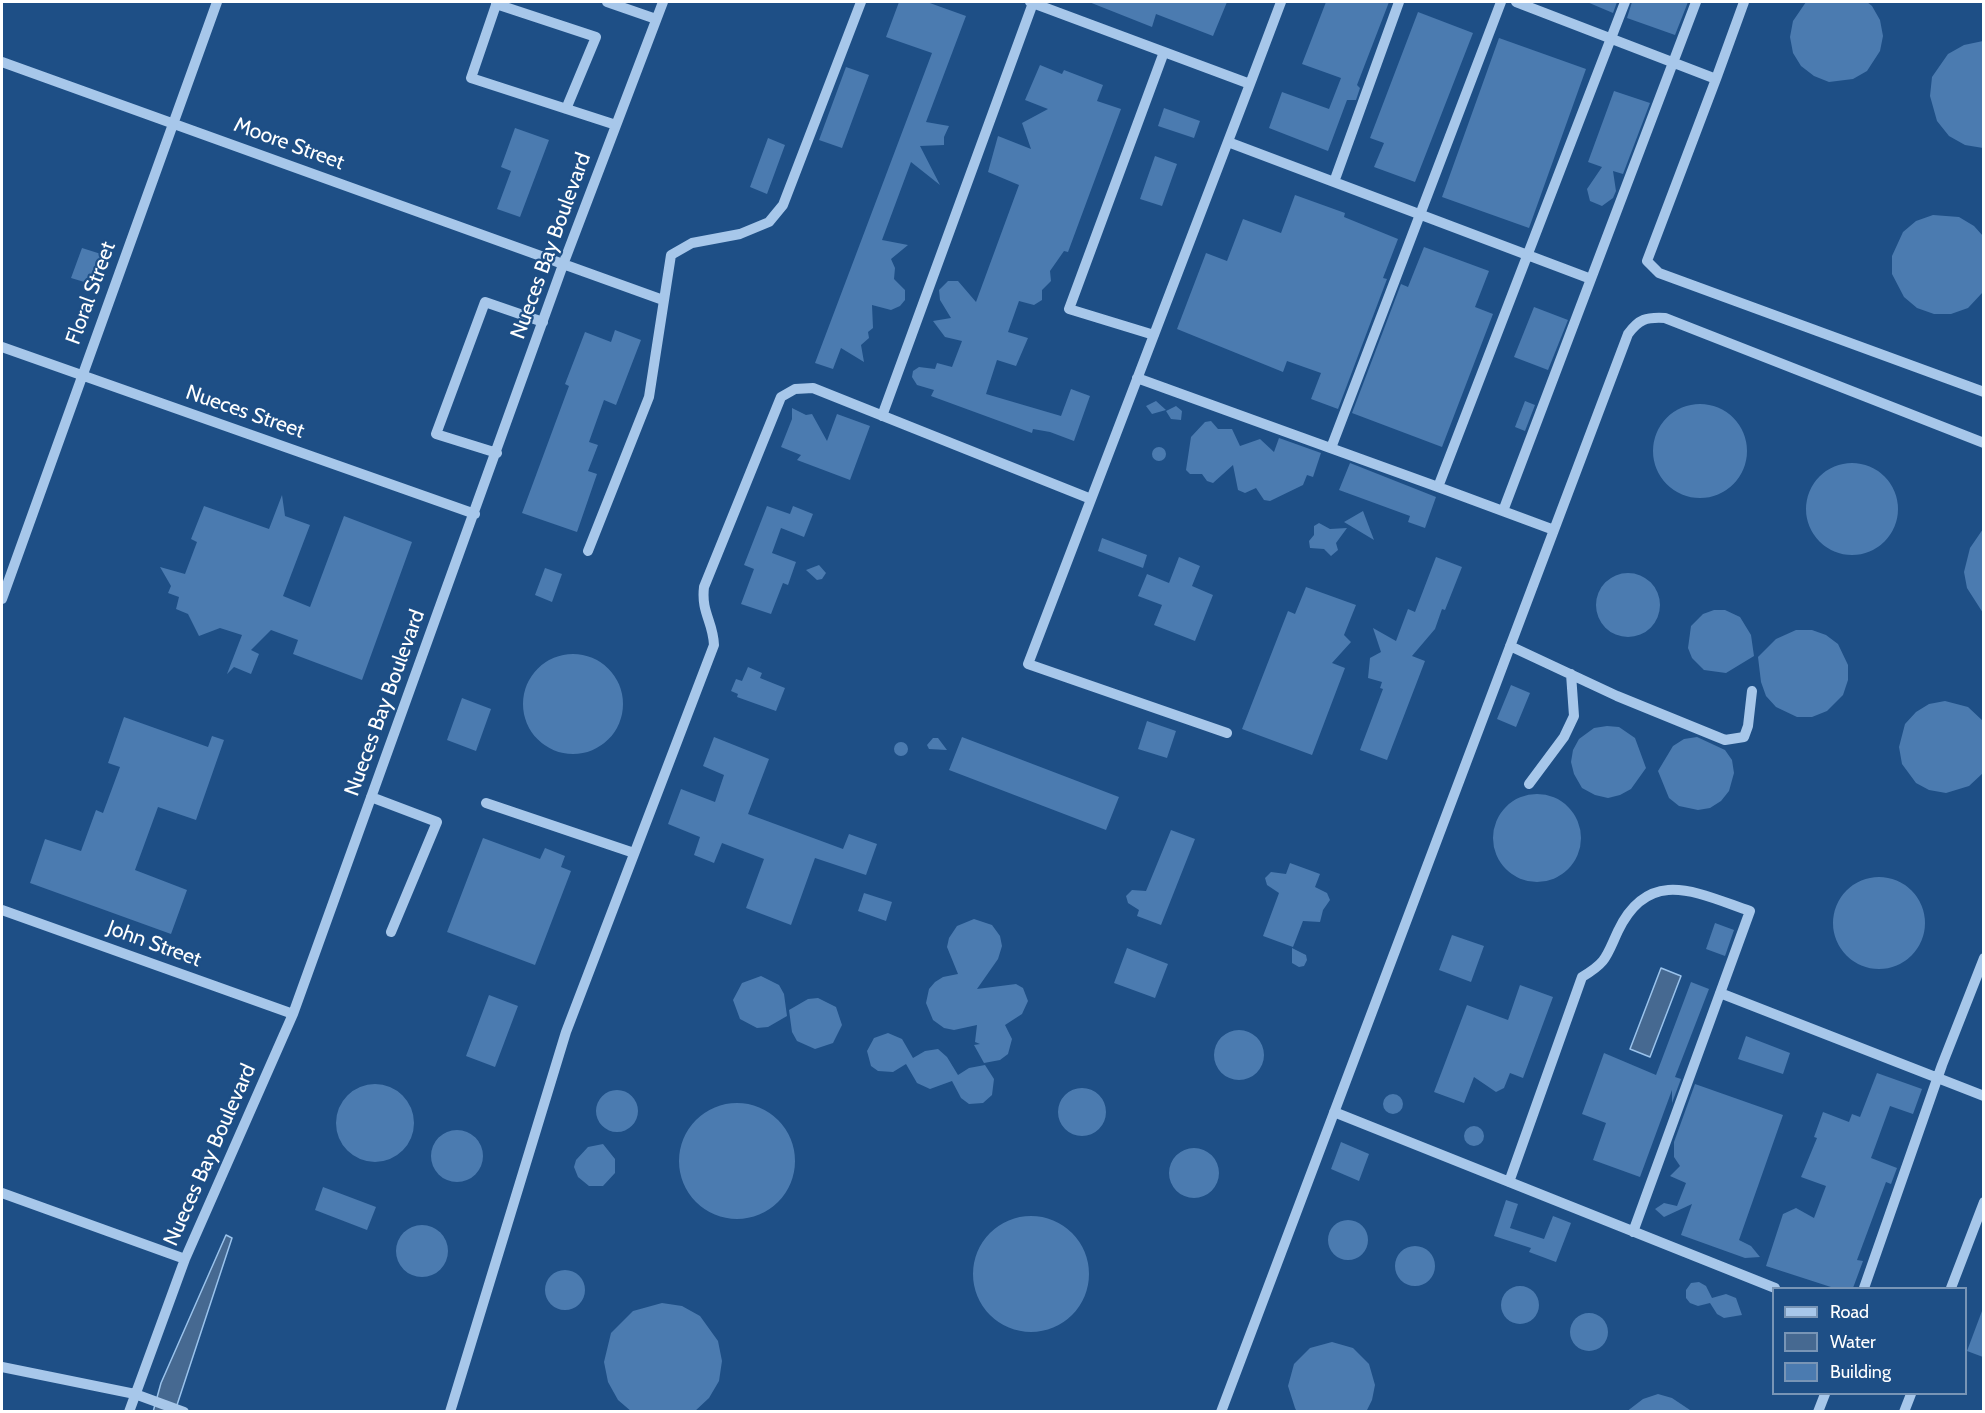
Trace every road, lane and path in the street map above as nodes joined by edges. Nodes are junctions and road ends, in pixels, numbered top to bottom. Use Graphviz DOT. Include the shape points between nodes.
graph roads {
  1 [pos="218,2"];
  2 [pos="607,2"];
  3 [pos="663,2"];
  4 [pos="861,2"];
  5 [pos="1032,2"];
  6 [pos="1281,2"];
  7 [pos="1399,2"];
  8 [pos="1501,2"];
  9 [pos="1516,2"];
  10 [pos="1625,2"];
  11 [pos="1695,2"];
  12 [pos="1744,2"];
  13 [pos="496,3"];
  14 [pos="656,19"];
  15 [pos="1611,39"];
  16 [pos="1164,52"];
  17 [pos="2,62"];
  18 [pos="1672,63"];
  19 [pos="1716,79"];
  20 [pos="1250,84"];
  21 [pos="566,109"];
  22 [pos="173,123"];
  23 [pos="616,125"];
  24 [pos="1228,142"];
  25 [pos="1334,182"];
  26 [pos="1420,215"];
  27 [pos="1528,255"];
  28 [pos="564,262"];
  29 [pos="1591,279"];
  30 [pos="663,300"];
  31 [pos="543,322"];
  32 [pos="1154,335"];
  33 [pos="2,347"];
  34 [pos="82,375"];
  35 [pos="1137,378"];
  36 [pos="1983,392"];
  37 [pos="882,416"];
  38 [pos="1983,443"];
  39 [pos="1331,448"];
  40 [pos="497,453"];
  41 [pos="1438,487"];
  42 [pos="1091,499"];
  43 [pos="1503,511"];
  44 [pos="476,514"];
  45 [pos="1554,530"];
  46 [pos="588,551"];
  47 [pos="2,599"];
  48 [pos="1510,646"];
  49 [pos="1571,674"];
  50 [pos="1752,691"];
  51 [pos="1227,733"];
  52 [pos="1529,784"];
  53 [pos="370,797"];
  54 [pos="486,803"];
  55 [pos="634,854"];
  56 [pos="2,910"];
  57 [pos="391,932"];
  58 [pos="1983,958"];
  59 [pos="1720,993"];
  60 [pos="293,1014"];
  61 [pos="1938,1078"];
  62 [pos="1983,1096"];
  63 [pos="1334,1112"];
  64 [pos="1509,1182"];
  65 [pos="2,1193"];
  66 [pos="1983,1202"];
  67 [pos="1633,1232"];
  68 [pos="185,1259"];
  69 [pos="1772,1287"];
  70 [pos="1864,1287"];
  71 [pos="1951,1287"];
  72 [pos="2,1367"];
  73 [pos="135,1394"];
  74 [pos="1825,1395"];
  75 [pos="1911,1395"];
  76 [pos="183,1411"];
  77 [pos="129,1412"];
  78 [pos="450,1412"];
  79 [pos="1221,1412"];
  80 [pos="1818,1412"];
  81 [pos="1904,1412"];
  1 -- 22 [label="street, Floral Street"];
  2 -- 14 [label="street"];
  3 -- 14 [label="street, Nueces Bay Boulevard"];
  4 -- 30 [label="street" via="783,205 769,222 740,234 692,243 671,255"];
  5 -- 16 [label="street"];
  5 -- 37 [label="street"];
  6 -- 20 [label="street"];
  7 -- 25 [label="street"];
  8 -- 26 [label="street"];
  9 -- 15 [label="street"];
  10 -- 15 [label="street"];
  11 -- 18 [label="street"];
  12 -- 19 [label="street"];
  13 -- 21 [label="street" via="471,78"];
  13 -- 21 [label="street" via="596,37"];
  14 -- 23 [label="street, Nueces Bay Boulevard"];
  15 -- 18 [label="street"];
  15 -- 27 [label="street"];
  16 -- 20 [label="street"];
  16 -- 32 [label="street" via="1069,309"];
  17 -- 22 [label="street, Moore Street"];
  18 -- 19 [label="street"];
  18 -- 29 [label="street"];
  19 -- 36 [label="street" via="1647,261 1659,273"];
  20 -- 24 [label="street"];
  21 -- 23 [label="street"];
  22 -- 28 [label="street, Moore Street"];
  22 -- 34 [label="street, Floral Street"];
  23 -- 28 [label="street, Nueces Bay Boulevard"];
  24 -- 25 [label="street"];
  24 -- 32 [label="street"];
  25 -- 26 [label="street"];
  26 -- 27 [label="street"];
  26 -- 39 [label="street"];
  27 -- 29 [label="street"];
  27 -- 41 [label="street"];
  28 -- 30 [label="street, Moore Street"];
  28 -- 31 [label="street, Nueces Bay Boulevard"];
  29 -- 43 [label="street"];
  30 -- 46 [label="street" via="649,397"];
  31 -- 40 [label="street, Nueces Bay Boulevard"];
  31 -- 40 [label="street" via="485,302 436,434"];
  32 -- 35 [label="street"];
  33 -- 34 [label="street, Nueces Street"];
  34 -- 44 [label="street, Nueces Street"];
  34 -- 47 [label="street, Floral Street"];
  35 -- 39 [label="street"];
  35 -- 42 [label="street"];
  37 -- 42 [label="street"];
  37 -- 55 [label="street" via="813,388 795,389 781,397 704,586 702,603 713,628 714,645"];
  38 -- 45 [label="street" via="1665,318 1649,317 1638,321 1628,334"];
  39 -- 41 [label="street"];
  40 -- 44 [label="street, Nueces Bay Boulevard"];
  41 -- 43 [label="street"];
  42 -- 51 [label="street" via="1028,664"];
  43 -- 45 [label="street"];
  44 -- 53 [label="street, Nueces Bay Boulevard"];
  45 -- 48 [label="street"];
  48 -- 49 [label="street"];
  48 -- 63 [label="street"];
  49 -- 50 [label="street" via="1725,740 1744,737"];
  49 -- 52 [label="street" via="1574,716 1564,737"];
  53 -- 57 [label="street" via="437,822"];
  53 -- 60 [label="street, Nueces Bay Boulevard"];
  54 -- 55 [label="street"];
  55 -- 78 [label="street" via="566,1032"];
  56 -- 60 [label="street, John Street"];
  58 -- 61 [label="street"];
  59 -- 61 [label="street"];
  59 -- 64 [label="street" via="1750,911 1680,888 1643,897 1627,912 1601,966 1582,977"];
  59 -- 67 [label="street"];
  60 -- 68 [label="street, Nueces Bay Boulevard"];
  61 -- 62 [label="street"];
  61 -- 70 [label="street"];
  63 -- 64 [label="street"];
  63 -- 79 [label="street"];
  64 -- 67 [label="street"];
  65 -- 68 [label="street"];
  66 -- 71 [label="street"];
  67 -- 69 [label="street"];
  68 -- 73 [label="street, Nueces Bay Boulevard"];
  72 -- 73 [label="street"];
  73 -- 76 [label="street"];
  73 -- 77 [label="street, Nueces Bay Boulevard"];
  74 -- 80 [label="street"];
  75 -- 81 [label="street"];
}
